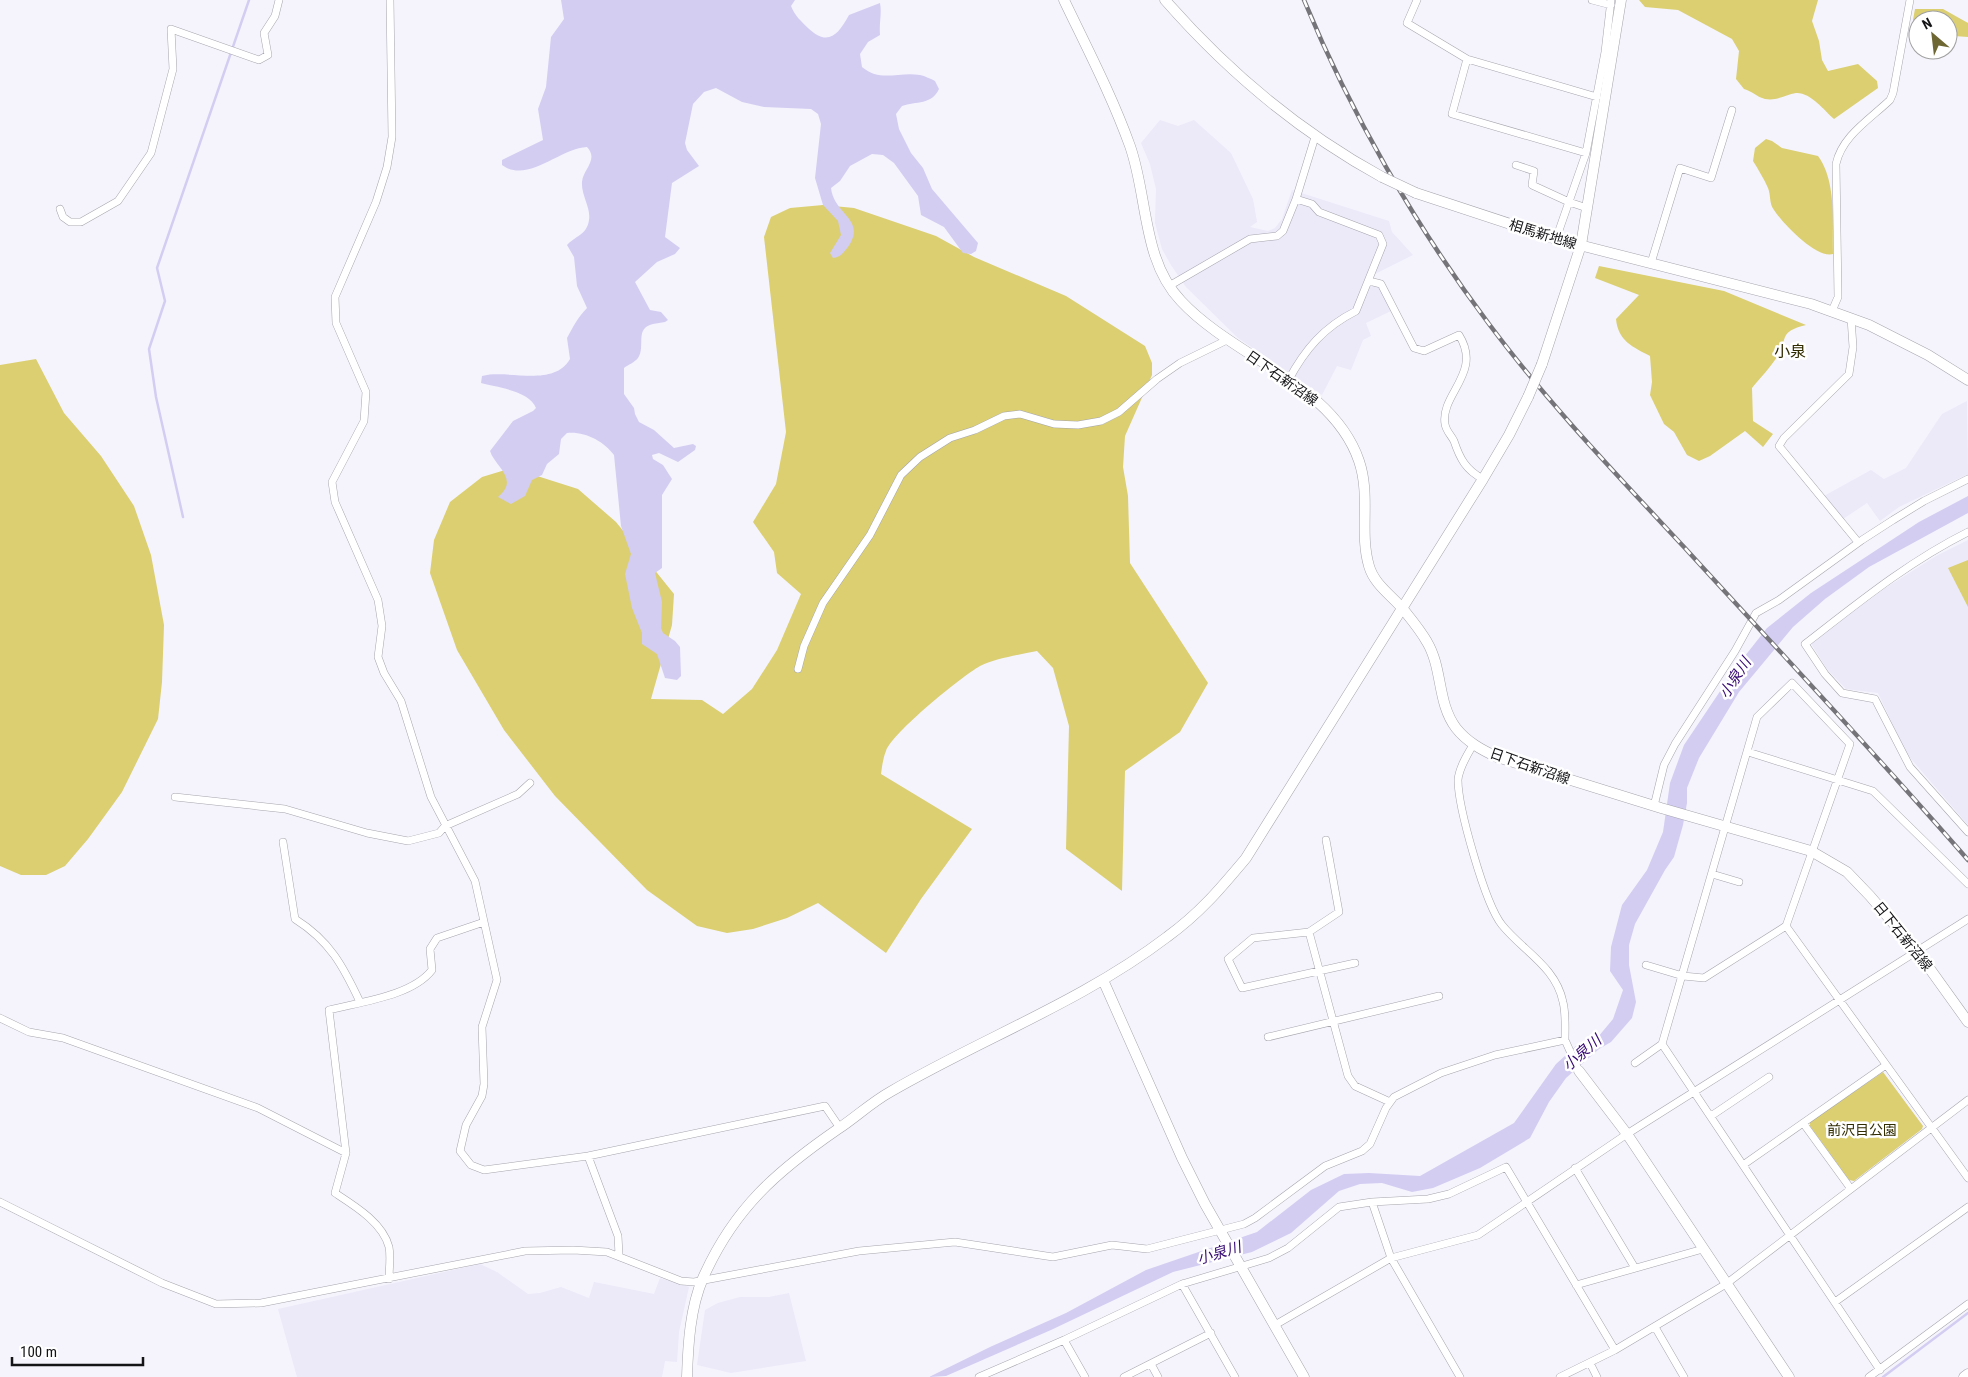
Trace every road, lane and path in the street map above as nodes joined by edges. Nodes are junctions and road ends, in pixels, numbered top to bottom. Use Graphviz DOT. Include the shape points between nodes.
graph roads {
  1 [pos="279,0"];
  2 [pos="390,0"];
  3 [pos="1064,0"];
  4 [pos="1165,0"];
  5 [pos="1418,0"];
  6 [pos="1592,0"];
  7 [pos="1910,0"];
  8 [pos="1614,2"];
  9 [pos="1467,59"];
  10 [pos="1597,96"];
  11 [pos="1732,110"];
  12 [pos="1316,137"];
  13 [pos="1586,153"];
  14 [pos="1516,164"];
  15 [pos="1296,199"];
  16 [pos="1569,202"];
  17 [pos="1587,208"];
  18 [pos="60,209"];
  19 [pos="1556,239"];
  20 [pos="1582,245"];
  21 [pos="1651,263"];
  22 [pos="1370,281"];
  23 [pos="1169,286"];
  24 [pos="1832,311"];
  25 [pos="1851,318"];
  26 [pos="1227,340"];
  27 [pos="1968,380"];
  28 [pos="1288,381"];
  29 [pos="1483,478"];
  30 [pos="1968,479"];
  31 [pos="1968,532"];
  32 [pos="1858,542"];
  33 [pos="1402,608"];
  34 [pos="798,669"];
  35 [pos="1473,745"];
  36 [pos="1748,752"];
  37 [pos="1838,778"];
  38 [pos="530,783"];
  39 [pos="175,797"];
  40 [pos="1657,807"];
  41 [pos="1726,825"];
  42 [pos="445,826"];
  43 [pos="1968,832"];
  44 [pos="1326,840"];
  45 [pos="283,842"];
  46 [pos="1811,851"];
  47 [pos="1712,874"];
  48 [pos="1739,882"];
  49 [pos="1968,884"];
  50 [pos="1968,919"];
  51 [pos="484,922"];
  52 [pos="1786,926"];
  53 [pos="1309,932"];
  54 [pos="1917,951"];
  55 [pos="1355,963"];
  56 [pos="1646,965"];
  57 [pos="1319,971"];
  58 [pos="1684,976"];
  59 [pos="1103,980"];
  60 [pos="1439,996"];
  61 [pos="1839,1000"];
  62 [pos="360,1002"];
  63 [pos="0,1018"];
  64 [pos="1968,1022"];
  65 [pos="1332,1023"];
  66 [pos="1268,1037"];
  67 [pos="1566,1042"];
  68 [pos="1662,1044"];
  69 [pos="1635,1063"];
  70 [pos="1886,1065"];
  71 [pos="1579,1071"];
  72 [pos="1769,1078"];
  73 [pos="1695,1092"];
  74 [pos="1968,1100"];
  75 [pos="1390,1102"];
  76 [pos="1711,1116"];
  77 [pos="1803,1123"];
  78 [pos="840,1128"];
  79 [pos="1931,1128"];
  80 [pos="1627,1134"];
  81 [pos="346,1153"];
  82 [pos="588,1156"];
  83 [pos="1743,1165"];
  84 [pos="1576,1168"];
  85 [pos="1968,1178"];
  86 [pos="1851,1189"];
  87 [pos="1526,1201"];
  88 [pos="0,1202"];
  89 [pos="1372,1202"];
  90 [pos="1968,1206"];
  91 [pos="1220,1230"];
  92 [pos="1790,1235"];
  93 [pos="1703,1249"];
  94 [pos="619,1256"];
  95 [pos="1391,1258"];
  96 [pos="1241,1267"];
  97 [pos="1635,1268"];
  98 [pos="389,1279"];
  99 [pos="702,1280"];
  100 [pos="1182,1284"];
  101 [pos="1726,1284"];
  102 [pos="1576,1285"];
  103 [pos="1835,1302"];
  104 [pos="1968,1304"];
  105 [pos="1275,1325"];
  106 [pos="1655,1327"];
  107 [pos="1210,1333"];
  108 [pos="1064,1340"];
  109 [pos="1615,1350"];
  110 [pos="1590,1363"];
  111 [pos="1151,1364"];
  112 [pos="1880,1370"];
  113 [pos="1968,1374"];
  114 [pos="687,1377"];
  115 [pos="979,1377"];
  116 [pos="1085,1377"];
  117 [pos="1124,1377"];
  118 [pos="1158,1377"];
  119 [pos="1235,1377"];
  120 [pos="1304,1377"];
  121 [pos="1460,1377"];
  122 [pos="1560,1377"];
  123 [pos="1598,1377"];
  124 [pos="1684,1377"];
  125 [pos="1788,1377"];
  126 [pos="1869,1377"];
  127 [pos="1964,1377"];
  1 -- 18 [label="street" via="275,16 264,33 268,55 259,60 171,29 173,69 151,153 118,201 103,211 80,222 70,222"];
  2 -- 42 [label="street" via="392,137 388,167 335,297 336,323 366,392 364,421 332,482 335,502 378,600 382,626 378,657 401,701 431,797"];
  3 -- 23 [label="street, 日下石新沼線" via="1129,143 1137,167 1153,249"];
  4 -- 12 [label="street, 相馬新地線" via="1244,82"];
  5 -- 9 [label="street" via="1407,23"];
  6 -- 8 [label="street"];
  7 -- 24 [label="street" via="1890,100 1847,139 1839,151 1836,164 1838,297"];
  8 -- 10 [label="street"];
  8 -- 17 [label="street"];
  9 -- 10 [label="street"];
  9 -- 13 [label="street" via="1452,114"];
  10 -- 13 [label="street"];
  11 -- 21 [label="street" via="1711,178 1680,168"];
  12 -- 15 [label="street"];
  12 -- 19 [label="street, 相馬新地線, bridge" via="1342,155 1416,193"];
  13 -- 16 [label="street"];
  14 -- 16 [label="street" via="1534,171 1532,185"];
  15 -- 22 [label="street" via="1312,204 1319,212 1379,235 1383,244"];
  15 -- 23 [label="street" via="1283,230 1277,236 1250,239"];
  16 -- 17 [label="street"];
  16 -- 19 [label="street"];
  17 -- 20 [label="street"];
  19 -- 20 [label="street, 相馬新地線"];
  20 -- 21 [label="street, 相馬新地線"];
  20 -- 29 [label="street, bridge" via="1528,397"];
  21 -- 24 [label="street, 相馬新地線"];
  22 -- 28 [label="street" via="1356,311 1336,321 1312,342"];
  22 -- 29 [label="street" via="1381,284 1414,348 1424,351 1459,334 1466,345 1465,369 1444,424 1453,438 1458,458"];
  23 -- 26 [label="street, 日下石新沼線" via="1197,318"];
  24 -- 25 [label="street, 相馬新地線"];
  25 -- 27 [label="street, 相馬新地線" via="1928,355"];
  25 -- 32 [label="street" via="1853,347 1849,374 1779,446"];
  26 -- 28 [label="street, 日下石新沼線"];
  26 -- 34 [label="street" via="1180,363 1119,412 1101,421 1078,425 1054,424 1020,414 1004,416 950,438 920,457 901,475 870,535 823,603 807,638"];
  28 -- 33 [label="street, 日下石新沼線" via="1323,406 1348,437 1360,462 1366,496 1365,546 1369,568 1383,590"];
  29 -- 33 [label="street"];
  30 -- 32 [label="street" via="1924,501"];
  31 -- 43 [label="street" via="1937,547 1886,581 1806,644 1842,693 1875,699 1910,767"];
  32 -- 40 [label="street" via="1756,613 1664,765"];
  33 -- 35 [label="street, 日下石新沼線" via="1427,642 1447,711 1456,728"];
  33 -- 59 [label="street" via="1246,858 1208,904 1167,938"];
  35 -- 40 [label="street, 日下石新沼線" via="1497,758"];
  35 -- 67 [label="street" via="1458,778 1460,800 1487,898 1502,925 1544,965 1558,988 1563,1002"];
  36 -- 37 [label="street"];
  36 -- 37 [label="street" via="1757,717 1792,683 1850,744"];
  36 -- 41 [label="street"];
  37 -- 46 [label="street"];
  37 -- 49 [label="street" via="1873,791"];
  38 -- 42 [label="street" via="518,794"];
  39 -- 42 [label="street" via="285,809 366,834 408,841 439,833"];
  40 -- 41 [label="street, 日下石新沼線"];
  41 -- 46 [label="street, 日下石新沼線"];
  41 -- 47 [label="street"];
  42 -- 51 [label="street" via="475,881"];
  44 -- 53 [label="street" via="1340,912"];
  45 -- 62 [label="street" via="295,919 327,944 346,972"];
  46 -- 52 [label="street"];
  46 -- 54 [label="street, 日下石新沼線" via="1847,872"];
  47 -- 48 [label="street"];
  47 -- 58 [label="street"];
  50 -- 54 [label="street"];
  51 -- 62 [label="street" via="436,938 430,949 432,970 425,979 411,988"];
  51 -- 82 [label="street" via="497,980 482,1026 482,1096 466,1125 460,1151 470,1165 484,1170"];
  52 -- 58 [label="street" via="1704,978"];
  52 -- 61 [label="street"];
  53 -- 57 [label="street"];
  53 -- 57 [label="street" via="1253,938 1228,959 1242,988"];
  54 -- 61 [label="street"];
  54 -- 64 [label="street, 日下石新沼線"];
  55 -- 57 [label="street"];
  56 -- 58 [label="street"];
  57 -- 65 [label="street"];
  58 -- 68 [label="street"];
  59 -- 78 [label="street" via="889,1093"];
  59 -- 91 [label="street" via="1182,1158"];
  60 -- 65 [label="street"];
  61 -- 70 [label="street"];
  61 -- 73 [label="street"];
  62 -- 81 [label="street" via="329,1010"];
  63 -- 81 [label="street" via="29,1032 63,1038 258,1108"];
  65 -- 66 [label="street"];
  65 -- 75 [label="street" via="1348,1076 1356,1086"];
  67 -- 71 [label="street"];
  67 -- 75 [label="street" via="1495,1055 1441,1073"];
  68 -- 69 [label="street"];
  68 -- 73 [label="street"];
  70 -- 77 [label="street"];
  70 -- 79 [label="street"];
  71 -- 80 [label="street"];
  72 -- 76 [label="street"];
  73 -- 76 [label="street"];
  73 -- 80 [label="street"];
  74 -- 79 [label="street"];
  75 -- 91 [label="street" via="1370,1144 1362,1151 1325,1166 1255,1218"];
  76 -- 83 [label="street"];
  77 -- 83 [label="street"];
  77 -- 86 [label="street"];
  78 -- 82 [label="street" via="825,1106"];
  78 -- 99 [label="street" via="777,1173 749,1203 722,1241"];
  79 -- 85 [label="street"];
  79 -- 86 [label="street"];
  80 -- 84 [label="street"];
  80 -- 93 [label="street"];
  81 -- 98 [label="street" via="335,1193 378,1227 389,1247"];
  82 -- 94 [label="street" via="618,1236"];
  83 -- 92 [label="street"];
  84 -- 87 [label="street"];
  84 -- 97 [label="street"];
  86 -- 92 [label="street"];
  87 -- 89 [label="street" via="1506,1167 1449,1194 1428,1199"];
  87 -- 95 [label="street" via="1478,1235"];
  87 -- 102 [label="street"];
  88 -- 98 [label="street" via="162,1283 216,1304 262,1303"];
  89 -- 95 [label="street"];
  89 -- 96 [label="street" via="1339,1207 1288,1248"];
  90 -- 103 [label="street"];
  91 -- 96 [label="street"];
  91 -- 99 [label="street" via="1147,1250 1112,1245 1053,1257 955,1242 860,1251"];
  92 -- 101 [label="street"];
  92 -- 103 [label="street"];
  93 -- 97 [label="street"];
  93 -- 101 [label="street"];
  94 -- 98 [label="street" via="573,1250 524,1251"];
  94 -- 99 [label="street" via="681,1281"];
  95 -- 105 [label="street"];
  95 -- 121 [label="street"];
  96 -- 100 [label="street"];
  96 -- 105 [label="street"];
  97 -- 102 [label="street"];
  99 -- 114 [label="street" via="690,1330"];
  100 -- 107 [label="street"];
  100 -- 108 [label="street"];
  101 -- 106 [label="street"];
  101 -- 125 [label="street"];
  102 -- 109 [label="street"];
  103 -- 112 [label="street"];
  104 -- 112 [label="street"];
  105 -- 120 [label="street"];
  106 -- 109 [label="street"];
  106 -- 124 [label="street"];
  107 -- 111 [label="street"];
  107 -- 119 [label="street"];
  108 -- 115 [label="street"];
  108 -- 116 [label="street"];
  109 -- 110 [label="street"];
  110 -- 122 [label="street"];
  110 -- 123 [label="street"];
  111 -- 117 [label="street"];
  111 -- 118 [label="street"];
  112 -- 126 [label="street"];
  113 -- 127 [label="street"];
}
